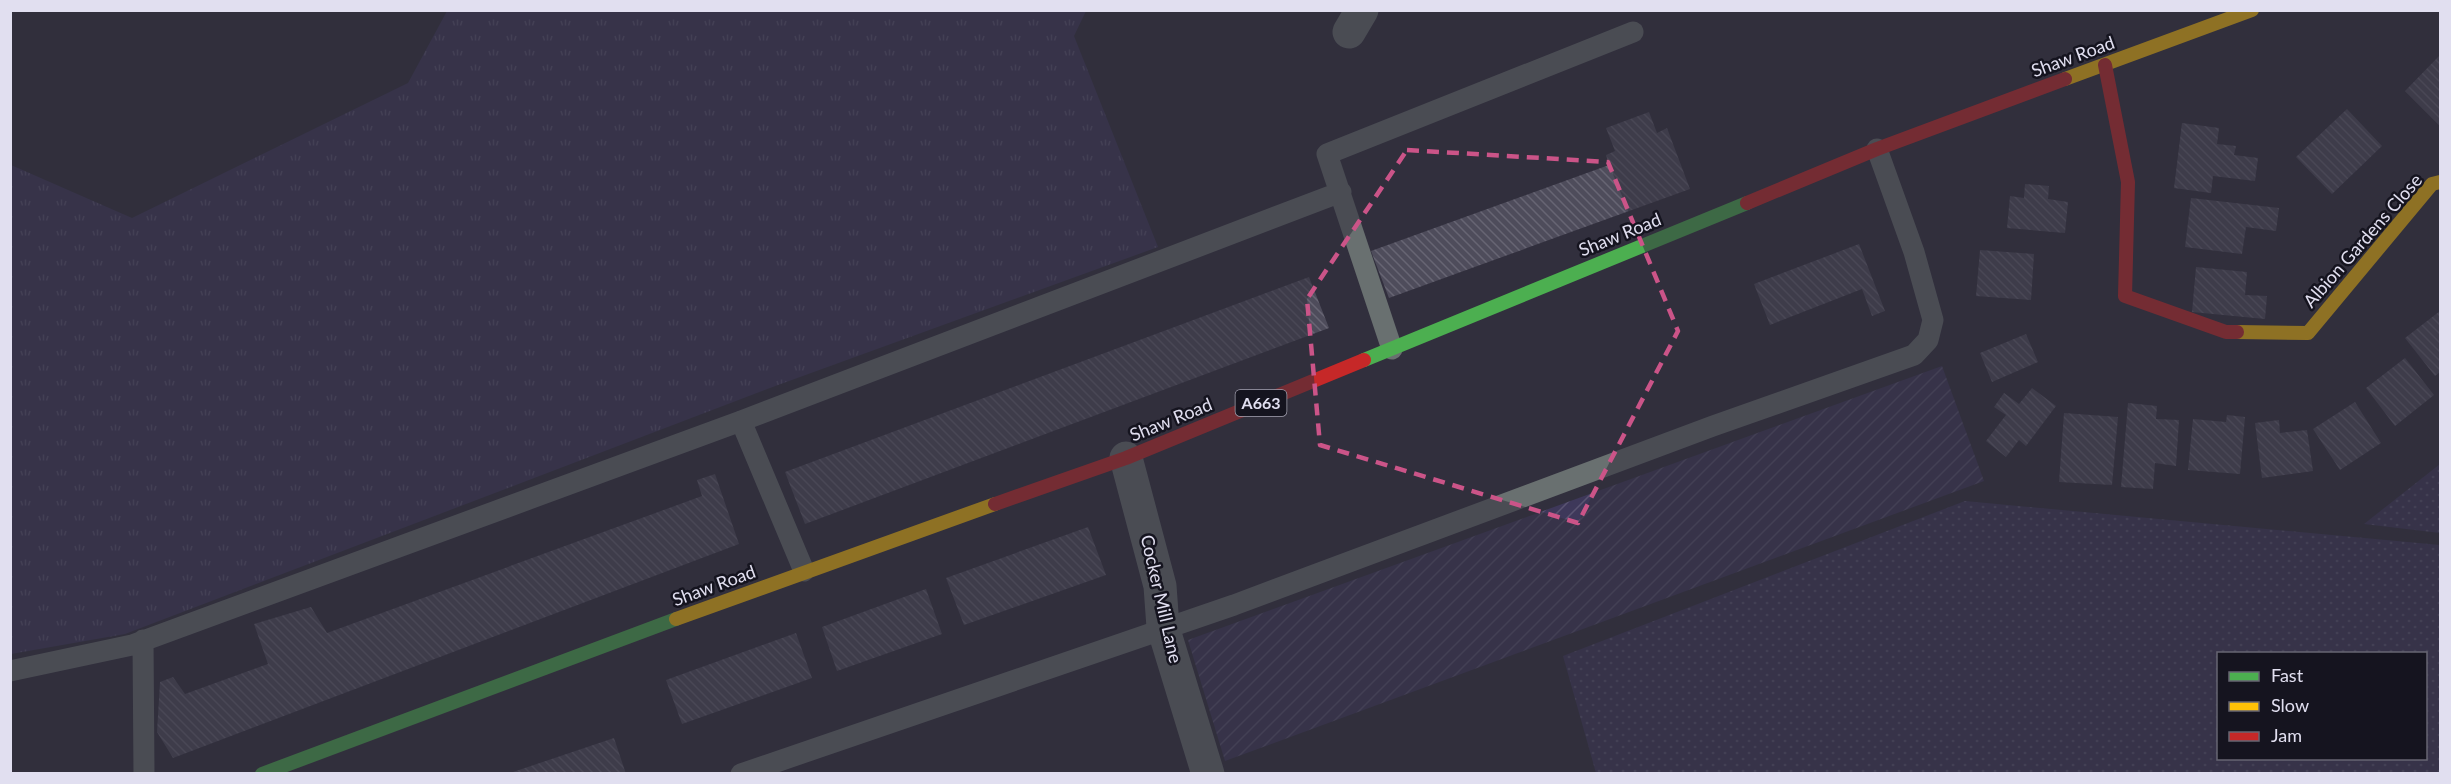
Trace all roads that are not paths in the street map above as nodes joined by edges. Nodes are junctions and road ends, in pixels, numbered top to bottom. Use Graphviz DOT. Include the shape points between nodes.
graph roads {
  1 [pos="2252,10"];
  2 [pos="1633,32"];
  3 [pos="2105,65"];
  4 [pos="1877,149"];
  5 [pos="2440,182"];
  6 [pos="1341,192"];
  7 [pos="1392,349"];
  8 [pos="741,421"];
  9 [pos="1126,458"];
  10 [pos="804,571"];
  11 [pos="1163,627"];
  12 [pos="142,640"];
  13 [pos="10,671"];
  14 [pos="144,774"];
  15 [pos="262,774"];
  16 [pos="741,774"];
  17 [pos="1208,774"];
  1 -- 3 [label="main road, Shaw Road / A663"];
  2 -- 6 [label="lane" via="1327,154"];
  3 -- 4 [label="main road, Shaw Road / A663"];
  3 -- 5 [label="main road, Albion Gardens Close" via="2128,182 2125,296 2226,332 2308,333 2432,184"];
  4 -- 7 [label="main road, Shaw Road / A663"];
  4 -- 11 [label="lane" via="1914,252 1933,320 1928,340 1914,355 1234,605"];
  6 -- 7 [label="lane"];
  6 -- 8 [label="lane"];
  7 -- 9 [label="main road, Shaw Road / A663"];
  8 -- 10 [label="lane"];
  8 -- 12 [label="lane"];
  9 -- 10 [label="main road, Shaw Road / A663"];
  9 -- 11 [label="street, Cocker Mill Lane" via="1160,586"];
  10 -- 15 [label="main road, Shaw Road / A663"];
  11 -- 16 [label="lane"];
  11 -- 17 [label="street, Cocker Mill Lane"];
  12 -- 13 [label="lane"];
  12 -- 14 [label="lane"];
}
